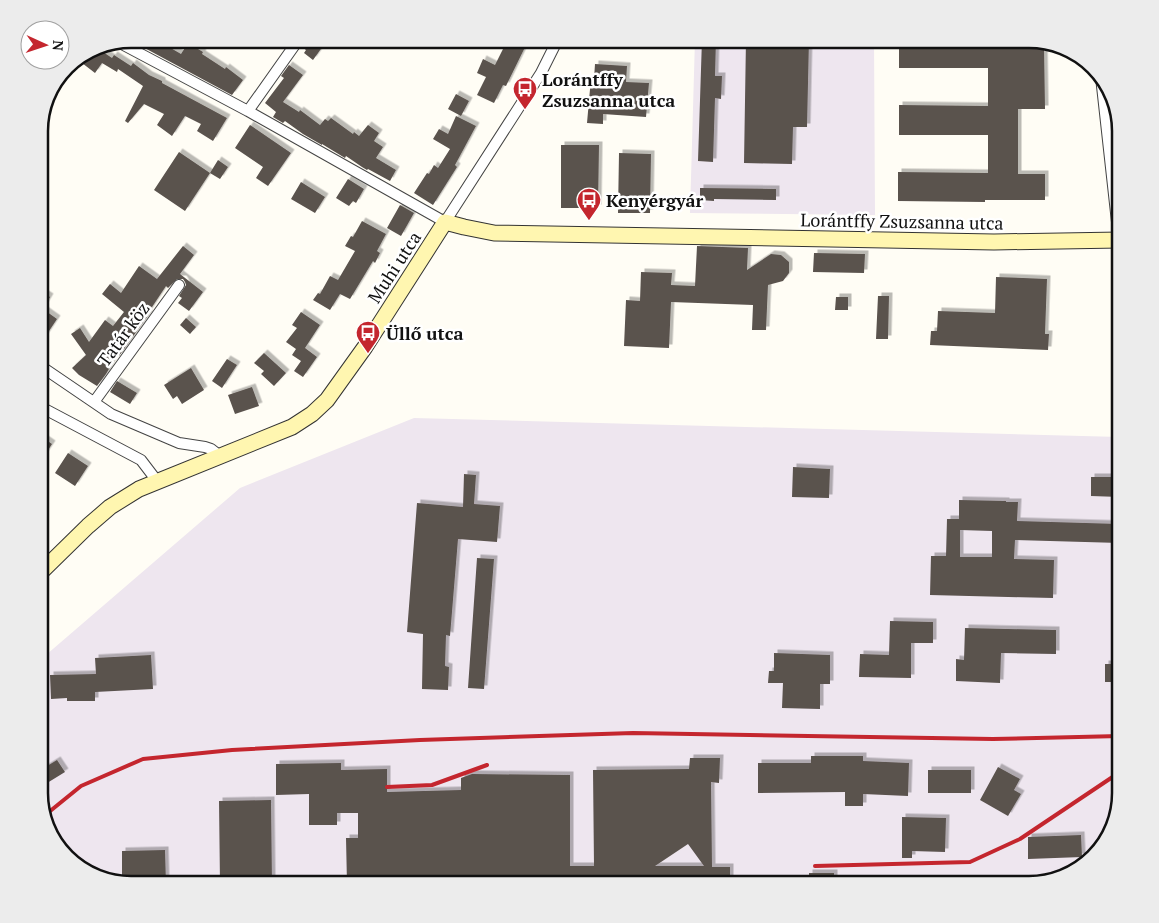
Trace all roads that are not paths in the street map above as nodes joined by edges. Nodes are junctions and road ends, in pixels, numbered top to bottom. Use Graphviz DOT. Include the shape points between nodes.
graph roads {
  1 [pos="131,48"];
  2 [pos="293,48"];
  3 [pos="554,48"];
  4 [pos="1103,94"];
  5 [pos="248,111"];
  6 [pos="1112,171"];
  7 [pos="445,222"];
  8 [pos="1112,240"];
  9 [pos="179,285"];
  10 [pos="48,370"];
  11 [pos="94,402"];
  12 [pos="48,411"];
  13 [pos="220,456"];
  14 [pos="157,481"];
  15 [pos="48,565"];
  1 -- 5 [label="street"];
  2 -- 5 [label="street"];
  3 -- 7 [label="street, Muhi utca" via="541,73"];
  4 -- 6 [label="street"];
  5 -- 7 [label="street"];
  7 -- 8 [label="main road, Lorántffy Zsuzsanna utca" via="494,232 994,242"];
  7 -- 13 [label="main road, Muhi utca" via="327,400 292,426"];
  9 -- 11 [label="street, Tatár köz"];
  10 -- 11 [label="street"];
  11 -- 13 [label="street" via="111,414 179,444 205,447"];
  12 -- 14 [label="street" via="141,460"];
  13 -- 14 [label="main road, Muhi utca"];
  14 -- 15 [label="main road, Muhi utca" via="139,488 110,507"];
}
